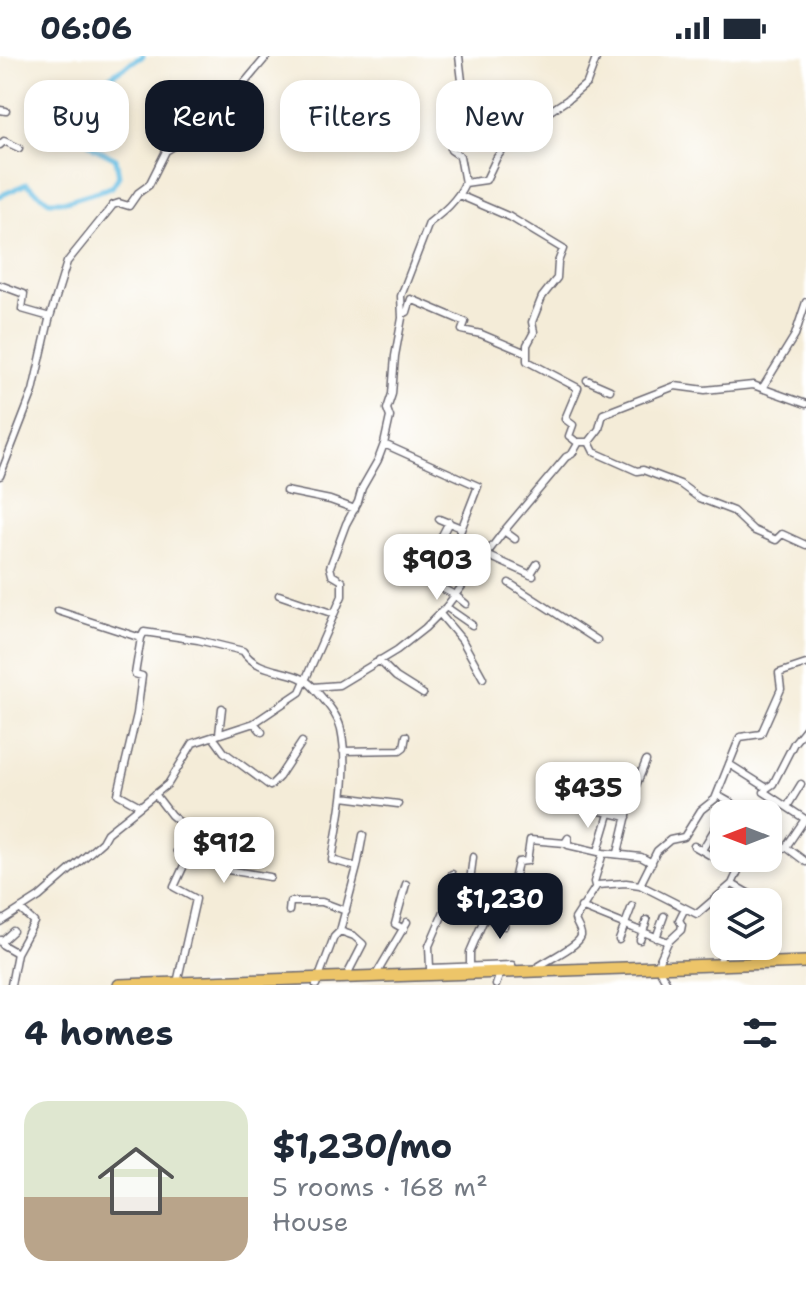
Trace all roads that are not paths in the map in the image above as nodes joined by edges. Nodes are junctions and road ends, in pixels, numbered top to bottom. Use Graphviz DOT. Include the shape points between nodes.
graph roads {
  1 [pos="267,56"];
  2 [pos="459,56"];
  3 [pos="597,56"];
  4 [pos="0,145"];
  5 [pos="19,148"];
  6 [pos="465,183"];
  7 [pos="459,195"];
  8 [pos="0,285"];
  9 [pos="806,302"];
  10 [pos="402,314"];
  11 [pos="50,317"];
  12 [pos="526,353"];
  13 [pos="587,380"];
  14 [pos="763,387"];
  15 [pos="610,390"];
  16 [pos="806,404"];
  17 [pos="589,442"];
  18 [pos="578,443"];
  19 [pos="384,444"];
  20 [pos="0,476"];
  21 [pos="286,491"];
  22 [pos="355,509"];
  23 [pos="439,519"];
  24 [pos="449,522"];
  25 [pos="461,528"];
  26 [pos="504,531"];
  27 [pos="515,539"];
  28 [pos="806,545"];
  29 [pos="488,554"];
  30 [pos="436,563"];
  31 [pos="537,564"];
  32 [pos="529,575"];
  33 [pos="428,581"];
  34 [pos="279,595"];
  35 [pos="455,595"];
  36 [pos="466,604"];
  37 [pos="446,607"];
  38 [pos="58,611"];
  39 [pos="334,614"];
  40 [pos="440,614"];
  41 [pos="458,615"];
  42 [pos="472,625"];
  43 [pos="451,626"];
  44 [pos="141,638"];
  45 [pos="597,640"];
  46 [pos="379,660"];
  47 [pos="806,664"];
  48 [pos="483,678"];
  49 [pos="306,679"];
  50 [pos="313,687"];
  51 [pos="423,694"];
  52 [pos="222,708"];
  53 [pos="254,723"];
  54 [pos="806,728"];
  55 [pos="262,732"];
  56 [pos="216,736"];
  57 [pos="406,736"];
  58 [pos="302,742"];
  59 [pos="343,751"];
  60 [pos="646,761"];
  61 [pos="729,764"];
  62 [pos="801,784"];
  63 [pos="767,788"];
  64 [pos="155,794"];
  65 [pos="717,795"];
  66 [pos="343,797"];
  67 [pos="726,800"];
  68 [pos="398,804"];
  69 [pos="708,805"];
  70 [pos="140,806"];
  71 [pos="787,807"];
  72 [pos="592,809"];
  73 [pos="609,814"];
  74 [pos="627,817"];
  75 [pos="195,824"];
  76 [pos="190,831"];
  77 [pos="710,834"];
  78 [pos="363,835"];
  79 [pos="784,847"];
  80 [pos="600,852"];
  81 [pos="710,855"];
  82 [pos="186,856"];
  83 [pos="473,857"];
  84 [pos="616,857"];
  85 [pos="806,862"];
  86 [pos="652,863"];
  87 [pos="357,867"];
  88 [pos="738,872"];
  89 [pos="452,874"];
  90 [pos="270,877"];
  91 [pos="406,884"];
  92 [pos="732,884"];
  93 [pos="640,885"];
  94 [pos="595,886"];
  95 [pos="739,888"];
  96 [pos="477,901"];
  97 [pos="632,906"];
  98 [pos="581,907"];
  99 [pos="685,908"];
  100 [pos="20,909"];
  101 [pos="449,909"];
  102 [pos="289,911"];
  103 [pos="346,911"];
  104 [pos="466,913"];
  105 [pos="475,915"];
  106 [pos="664,916"];
  107 [pos="485,917"];
  108 [pos="647,920"];
  109 [pos="0,922"];
  110 [pos="624,925"];
  111 [pos="13,931"];
  112 [pos="340,931"];
  113 [pos="641,936"];
  114 [pos="656,938"];
  115 [pos="619,940"];
  116 [pos="0,941"];
  117 [pos="668,942"];
  118 [pos="17,953"];
  119 [pos="720,960"];
  120 [pos="806,964"];
  121 [pos="719,965"];
  122 [pos="470,966"];
  123 [pos="514,972"];
  124 [pos="660,972"];
  125 [pos="347,974"];
  126 [pos="529,974"];
  127 [pos="435,976"];
  128 [pos="370,978"];
  129 [pos="498,981"];
  130 [pos="177,983"];
  131 [pos="317,983"];
  132 [pos="398,983"];
  133 [pos="11,985"];
  134 [pos="119,985"];
  135 [pos="241,985"];
  136 [pos="657,985"];
  137 [pos="668,985"];
  1 -- 11 [label="street" via="210,124 166,151 149,185 129,206 113,205 72,254"];
  2 -- 6 [label="street" via="462,81 451,150 462,160"];
  3 -- 6 [label="street" via="587,83 515,134 486,180"];
  4 -- 5 [label="street" via="4,141"];
  6 -- 7 [label="street"];
  7 -- 10 [label="street" via="429,223 401,296"];
  7 -- 12 [label="street" via="563,249 557,278 532,322"];
  8 -- 11 [label="street" via="24,294 22,309"];
  9 -- 14 [label="street" via="795,335"];
  10 -- 12 [label="street" via="411,299 465,322 462,330"];
  10 -- 19 [label="street"];
  11 -- 20 [label="street" via="36,380"];
  12 -- 18 [label="street" via="527,361 578,388 565,419 573,425 569,436"];
  13 -- 15 [label="street"];
  14 -- 16 [label="street"];
  14 -- 17 [label="street" via="675,386 652,393 603,414"];
  17 -- 18 [label="street"];
  17 -- 28 [label="street" via="594,452 680,484 733,511 753,530 776,540 782,534"];
  18 -- 26 [label="street"];
  19 -- 22 [label="street"];
  19 -- 25 [label="street" via="478,486"];
  21 -- 22 [label="street"];
  22 -- 39 [label="street" via="330,567 343,586"];
  23 -- 24 [label="street"];
  24 -- 25 [label="street"];
  24 -- 33 [label="street" via="420,577"];
  25 -- 29 [label="street" via="459,535"];
  26 -- 27 [label="street"];
  26 -- 29 [label="street"];
  29 -- 32 [label="street"];
  29 -- 35 [label="street"];
  30 -- 33 [label="street"];
  31 -- 32 [label="street"];
  32 -- 45 [label="street" via="512,585"];
  33 -- 35 [label="street"];
  34 -- 39 [label="street"];
  35 -- 36 [label="street"];
  35 -- 37 [label="street"];
  37 -- 40 [label="street"];
  37 -- 41 [label="street"];
  38 -- 44 [label="street"];
  39 -- 49 [label="street"];
  40 -- 43 [label="street"];
  40 -- 46 [label="street"];
  41 -- 42 [label="street"];
  41 -- 43 [label="street"];
  43 -- 48 [label="street"];
  44 -- 49 [label="street" via="144,632 215,643 243,651 271,671"];
  44 -- 70 [label="street" via="135,674 142,676 137,714 118,792"];
  46 -- 50 [label="street" via="339,685"];
  46 -- 51 [label="street"];
  47 -- 61 [label="street" via="779,672 781,689 761,734 740,737"];
  49 -- 50 [label="street"];
  49 -- 53 [label="street" via="300,692"];
  50 -- 59 [label="street" via="334,714"];
  52 -- 56 [label="street"];
  53 -- 55 [label="street"];
  53 -- 56 [label="street"];
  54 -- 63 [label="street"];
  56 -- 58 [label="street" via="224,752 270,786"];
  56 -- 64 [label="street" via="193,743 168,784"];
  57 -- 59 [label="street" via="400,750"];
  59 -- 66 [label="street"];
  60 -- 74 [label="street"];
  61 -- 63 [label="street"];
  61 -- 65 [label="street"];
  62 -- 71 [label="street"];
  63 -- 71 [label="street" via="764,792"];
  64 -- 70 [label="street"];
  64 -- 76 [label="street"];
  65 -- 67 [label="street"];
  65 -- 69 [label="street"];
  66 -- 68 [label="street"];
  66 -- 87 [label="street" via="332,860"];
  69 -- 86 [label="street" via="687,834 670,840"];
  70 -- 100 [label="street"];
  71 -- 79 [label="street" via="805,820"];
  72 -- 73 [label="street"];
  73 -- 74 [label="street"];
  73 -- 80 [label="street"];
  74 -- 84 [label="street"];
  75 -- 76 [label="street"];
  76 -- 82 [label="street" via="177,851"];
  77 -- 81 [label="street" via="698,848"];
  78 -- 87 [label="street"];
  79 -- 85 [label="street"];
  80 -- 84 [label="street"];
  80 -- 94 [label="street"];
  80 -- 107 [label="street" via="568,845 568,837 565,843 530,840 527,861 518,862 504,926"];
  82 -- 90 [label="street"];
  82 -- 130 [label="street" via="174,887 196,899"];
  83 -- 104 [label="street"];
  84 -- 86 [label="street" via="641,857"];
  86 -- 93 [label="street"];
  87 -- 103 [label="street"];
  88 -- 92 [label="street"];
  89 -- 101 [label="street"];
  91 -- 128 [label="street" via="395,924 406,926"];
  92 -- 95 [label="street"];
  92 -- 99 [label="street" via="697,914"];
  93 -- 94 [label="street"];
  93 -- 99 [label="street"];
  94 -- 98 [label="street"];
  96 -- 105 [label="street"];
  97 -- 110 [label="street"];
  98 -- 110 [label="street"];
  98 -- 126 [label="street" via="575,921 579,940"];
  99 -- 117 [label="street" via="681,930"];
  100 -- 109 [label="street"];
  100 -- 118 [label="street" via="34,922"];
  101 -- 104 [label="street"];
  101 -- 127 [label="street" via="429,946"];
  102 -- 103 [label="street" via="290,902 322,902"];
  103 -- 112 [label="street"];
  104 -- 105 [label="street"];
  105 -- 107 [label="street"];
  106 -- 114 [label="street"];
  107 -- 122 [label="street" via="470,952"];
  108 -- 113 [label="street"];
  110 -- 113 [label="street"];
  110 -- 115 [label="street"];
  111 -- 116 [label="street"];
  112 -- 125 [label="street" via="363,944"];
  112 -- 131 [label="street"];
  113 -- 114 [label="street"];
  114 -- 117 [label="street"];
  116 -- 118 [label="street"];
  117 -- 124 [label="street"];
  118 -- 133 [label="street"];
  119 -- 121 [label="street"];
  120 -- 121 [label="highway"];
  120 -- 124 [label="highway"];
  121 -- 124 [label="highway"];
  122 -- 123 [label="street" via="512,965"];
  122 -- 127 [label="street"];
  123 -- 126 [label="highway"];
  123 -- 127 [label="highway"];
  124 -- 126 [label="highway"];
  124 -- 136 [label="street"];
  124 -- 137 [label="street"];
  125 -- 128 [label="highway"];
  125 -- 131 [label="highway"];
  126 -- 129 [label="highway"];
  127 -- 128 [label="highway"];
  127 -- 129 [label="highway"];
  127 -- 132 [label="highway"];
  128 -- 131 [label="highway"];
  128 -- 132 [label="highway"];
  130 -- 131 [label="highway"];
  130 -- 134 [label="highway"];
  131 -- 135 [label="highway"];
}
